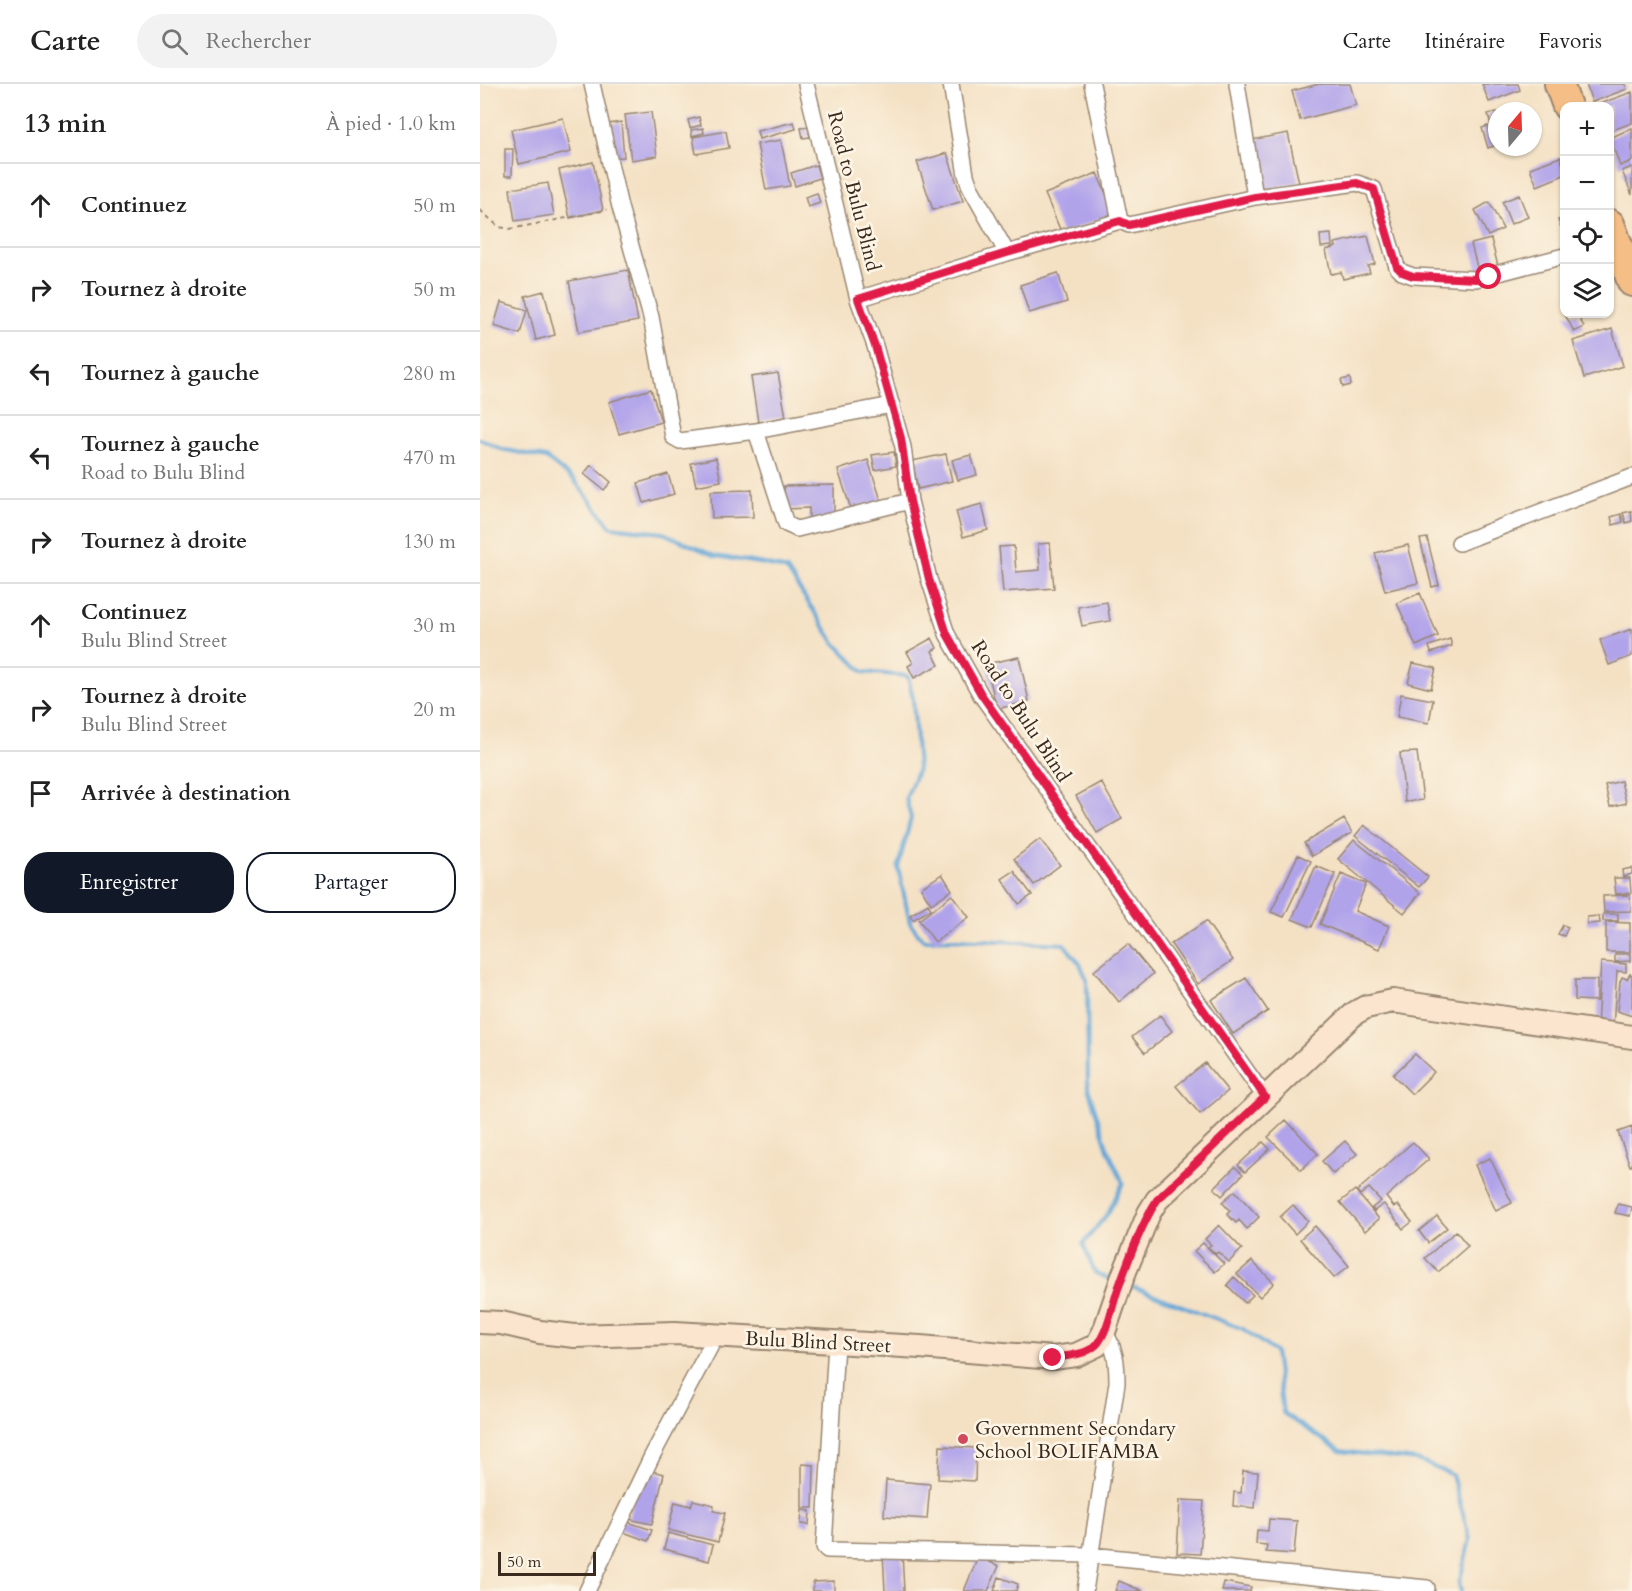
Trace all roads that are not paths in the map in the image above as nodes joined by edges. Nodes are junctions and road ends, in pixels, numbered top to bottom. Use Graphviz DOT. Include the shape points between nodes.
graph roads {
  1 [pos="592,84"];
  2 [pos="806,84"];
  3 [pos="951,84"];
  4 [pos="1092,84"];
  5 [pos="1237,84"];
  6 [pos="1559,84"];
  7 [pos="1566,102"];
  8 [pos="1255,197"];
  9 [pos="1120,221"];
  10 [pos="1617,236"];
  11 [pos="1007,253"];
  12 [pos="1560,257"];
  13 [pos="1632,282"];
  14 [pos="858,299"];
  15 [pos="892,405"];
  16 [pos="756,431"];
  17 [pos="1632,477"];
  18 [pos="910,501"];
  19 [pos="1459,543"];
  20 [pos="1632,1037"];
  21 [pos="1265,1097"];
  22 [pos="480,1322"];
  23 [pos="1104,1332"];
  24 [pos="716,1336"];
  25 [pos="836,1343"];
  26 [pos="1090,1555"];
  27 [pos="1427,1588"];
  28 [pos="587,1591"];
  29 [pos="1085,1591"];
  1 -- 16 [label="street" via="620,207 651,317 673,437 680,441"];
  2 -- 14 [label="street, Road to Bulu Blind"];
  3 -- 11 [label="street" via="968,181"];
  4 -- 9 [label="street"];
  5 -- 8 [label="street"];
  6 -- 7 [label="highway"];
  8 -- 9 [label="street" via="1129,225"];
  8 -- 12 [label="street" via="1357,183 1374,189 1397,267 1413,276 1476,279"];
  9 -- 11 [label="street"];
  10 -- 13 [label="highway"];
  11 -- 14 [label="street"];
  14 -- 15 [label="street, Road to Bulu Blind"];
  15 -- 16 [label="street"];
  15 -- 18 [label="street, Road to Bulu Blind" via="903,447"];
  16 -- 18 [label="street" via="790,527 797,529"];
  17 -- 19 [label="street"];
  18 -- 21 [label="street, Road to Bulu Blind" via="944,627 963,666"];
  20 -- 21 [label="street, Bulu Blind Street" via="1385,1002 1355,1013"];
  21 -- 23 [label="street, Bulu Blind Street" via="1157,1200"];
  22 -- 24 [label="street, Bulu Blind Street" via="575,1336"];
  23 -- 25 [label="street, Bulu Blind Street" via="1096,1345 1076,1355 1053,1358"];
  23 -- 26 [label="street" via="1113,1347 1118,1383"];
  24 -- 25 [label="street, Bulu Blind Street"];
  24 -- 28 [label="street"];
  25 -- 26 [label="street" via="825,1549"];
  26 -- 27 [label="street"];
  26 -- 29 [label="street"];
}
